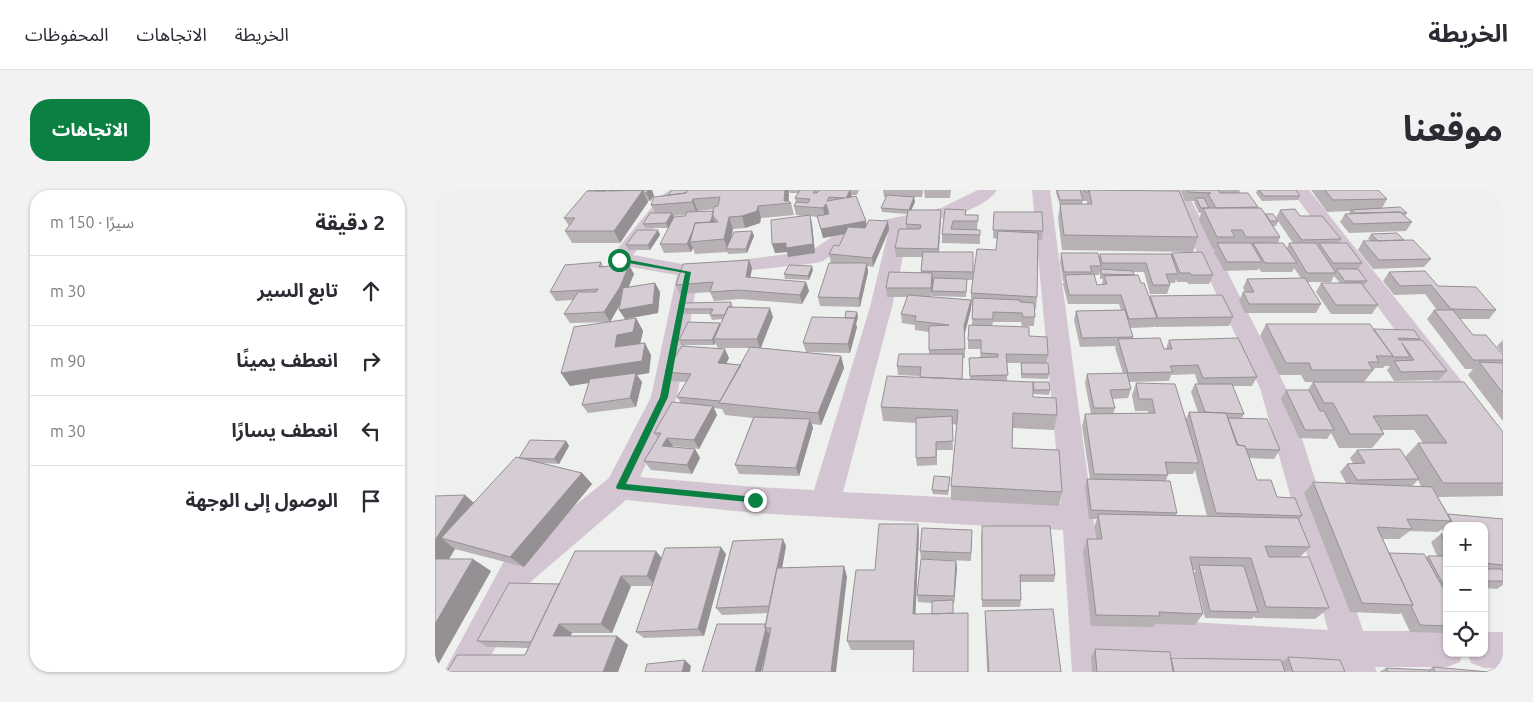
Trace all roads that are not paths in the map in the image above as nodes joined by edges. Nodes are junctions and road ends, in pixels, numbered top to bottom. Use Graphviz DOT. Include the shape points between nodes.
graph roads {
  1 [pos="683,190"];
  2 [pos="988,190"];
  3 [pos="1041,190"];
  4 [pos="1177,190"];
  5 [pos="1300,190"];
  6 [pos="901,221"];
  7 [pos="688,272"];
  8 [pos="1503,454"];
  9 [pos="620,487"];
  10 [pos="825,504"];
  11 [pos="1078,517"];
  12 [pos="1087,634"];
  13 [pos="1443,649"];
  14 [pos="1488,650"];
  15 [pos="1503,650"];
  16 [pos="1353,660"];
  17 [pos="463,672"];
  18 [pos="1091,672"];
  1 -- 7 [label="street" via="667,200 619,260"];
  2 -- 6 [label="street" via="946,213"];
  3 -- 11 [label="street"];
  4 -- 16 [label="street" via="1273,388"];
  5 -- 8 [label="street"];
  6 -- 7 [label="street" via="853,232 816,257"];
  6 -- 10 [label="street" via="881,307"];
  7 -- 9 [label="street" via="664,397"];
  9 -- 10 [label="street"];
  9 -- 17 [label="street" via="515,574"];
  10 -- 11 [label="street"];
  11 -- 12 [label="street"];
  12 -- 16 [label="street"];
  12 -- 18 [label="street"];
  13 -- 16 [label="street"];
  14 -- 15 [label="street"];
}
